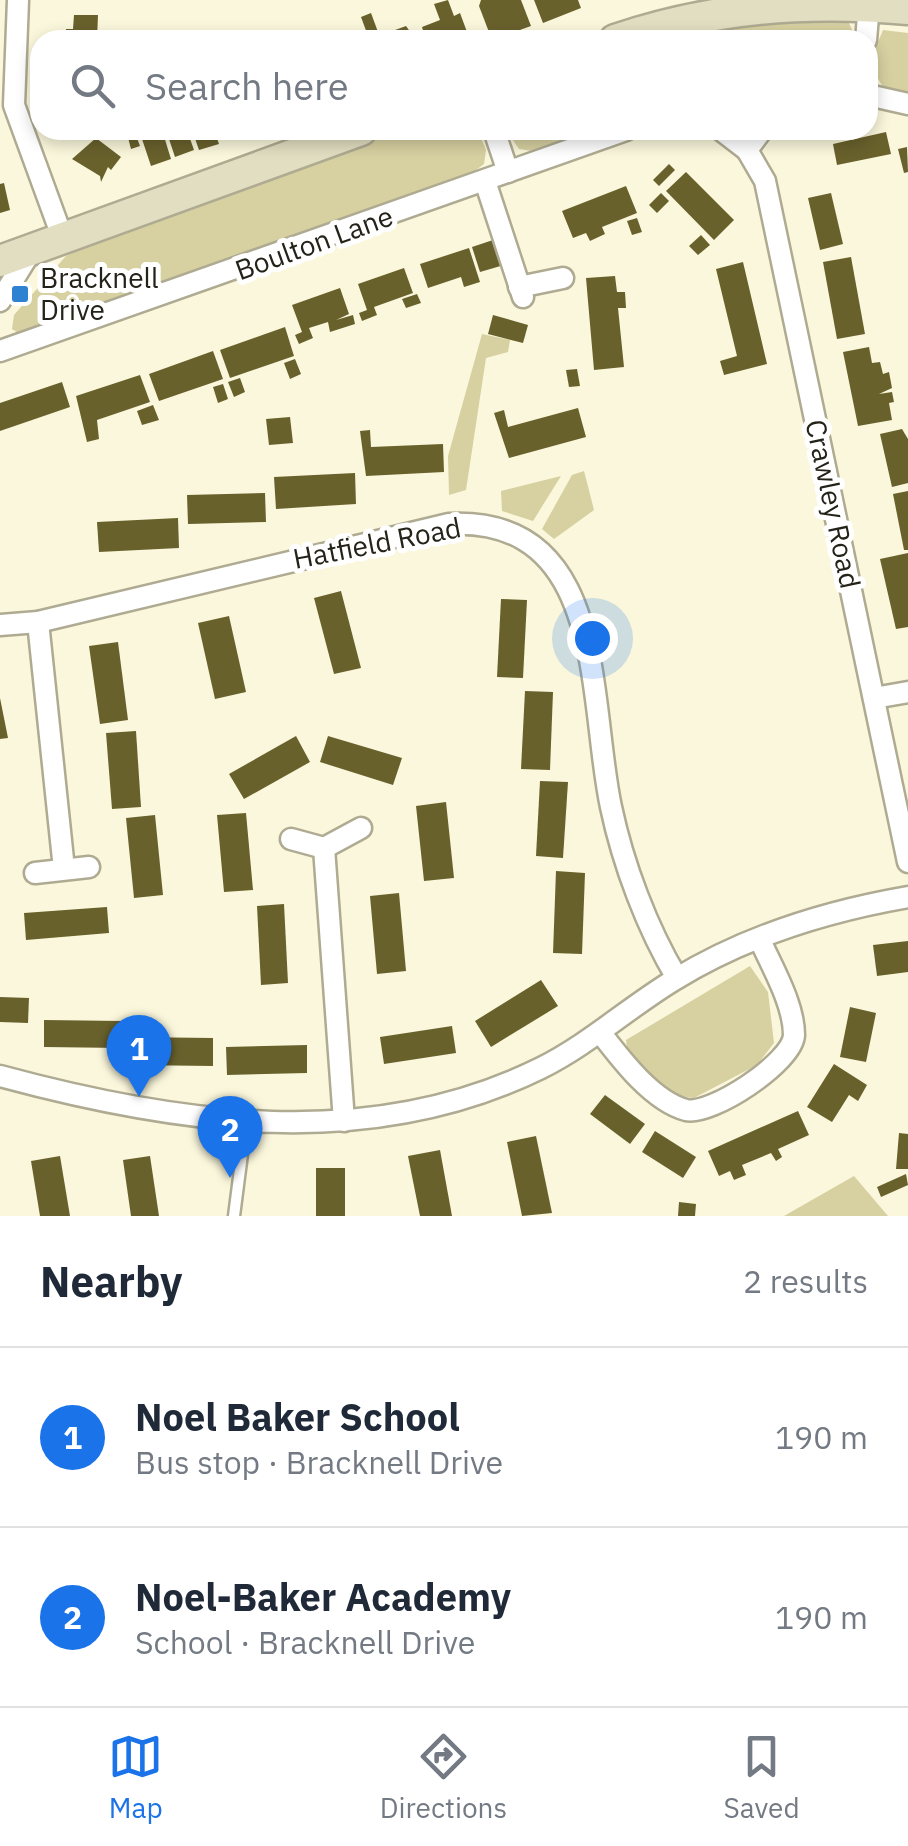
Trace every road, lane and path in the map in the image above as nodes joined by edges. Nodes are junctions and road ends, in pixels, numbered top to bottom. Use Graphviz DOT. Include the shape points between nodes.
graph roads {
  1 [pos="18,0"];
  2 [pos="765,2"];
  3 [pos="869,4"];
  4 [pos="908,9"];
  5 [pos="648,30"];
  6 [pos="867,30"];
  7 [pos="878,97"];
  8 [pos="908,104"];
  9 [pos="334,140"];
  10 [pos="497,140"];
  11 [pos="598,140"];
  12 [pos="734,140"];
  13 [pos="754,140"];
  14 [pos="747,150"];
  15 [pos="508,172"];
  16 [pos="485,181"];
  17 [pos="62,239"];
  18 [pos="32,249"];
  19 [pos="0,261"];
  20 [pos="563,278"];
  21 [pos="0,301"];
  22 [pos="0,351"];
  23 [pos="38,622"];
  24 [pos="0,625"];
  25 [pos="908,692"];
  26 [pos="874,698"];
  27 [pos="361,828"];
  28 [pos="291,839"];
  29 [pos="324,848"];
  30 [pos="908,862"];
  31 [pos="89,866"];
  32 [pos="64,869"];
  33 [pos="35,873"];
  34 [pos="908,896"];
  35 [pos="760,940"];
  36 [pos="678,978"];
  37 [pos="600,1032"];
  38 [pos="0,1076"];
  39 [pos="344,1121"];
  40 [pos="246,1123"];
  41 [pos="234,1216"];
  1 -- 17 [label="street" via="14,105"];
  2 -- 3 [label="street"];
  2 -- 5 [label="street"];
  3 -- 4 [label="street"];
  3 -- 6 [label="street"];
  7 -- 8 [label="street"];
  9 -- 17 [label="street"];
  10 -- 15 [label="street"];
  11 -- 15 [label="street, Boulton Lane"];
  12 -- 14 [label="street"];
  13 -- 14 [label="street"];
  14 -- 26 [label="street, Crawley Road" via="765,181"];
  15 -- 16 [label="street, Boulton Lane"];
  16 -- 20 [label="street" via="521,292"];
  16 -- 22 [label="street, Boulton Lane"];
  17 -- 18 [label="street"];
  18 -- 19 [label="street"];
  18 -- 21 [label="street"];
  23 -- 24 [label="street, Hatfield Road"];
  23 -- 32 [label="street"];
  23 -- 36 [label="street, Hatfield Road" via="449,524 516,538 550,560 572,592 585,636 611,810"];
  25 -- 26 [label="street"];
  26 -- 30 [label="street, Crawley Road"];
  27 -- 29 [label="street"];
  28 -- 29 [label="street"];
  29 -- 39 [label="street"];
  31 -- 32 [label="street"];
  32 -- 33 [label="street"];
  34 -- 35 [label="street" via="822,916"];
  35 -- 36 [label="street"];
  35 -- 37 [label="street" via="794,1034 789,1053 768,1072 700,1111 685,1110 621,1060"];
  36 -- 37 [label="street"];
  37 -- 39 [label="street" via="540,1069 460,1100"];
  38 -- 40 [label="street" via="156,1112"];
  39 -- 40 [label="street"];
  40 -- 41 [label="lane"];
}
